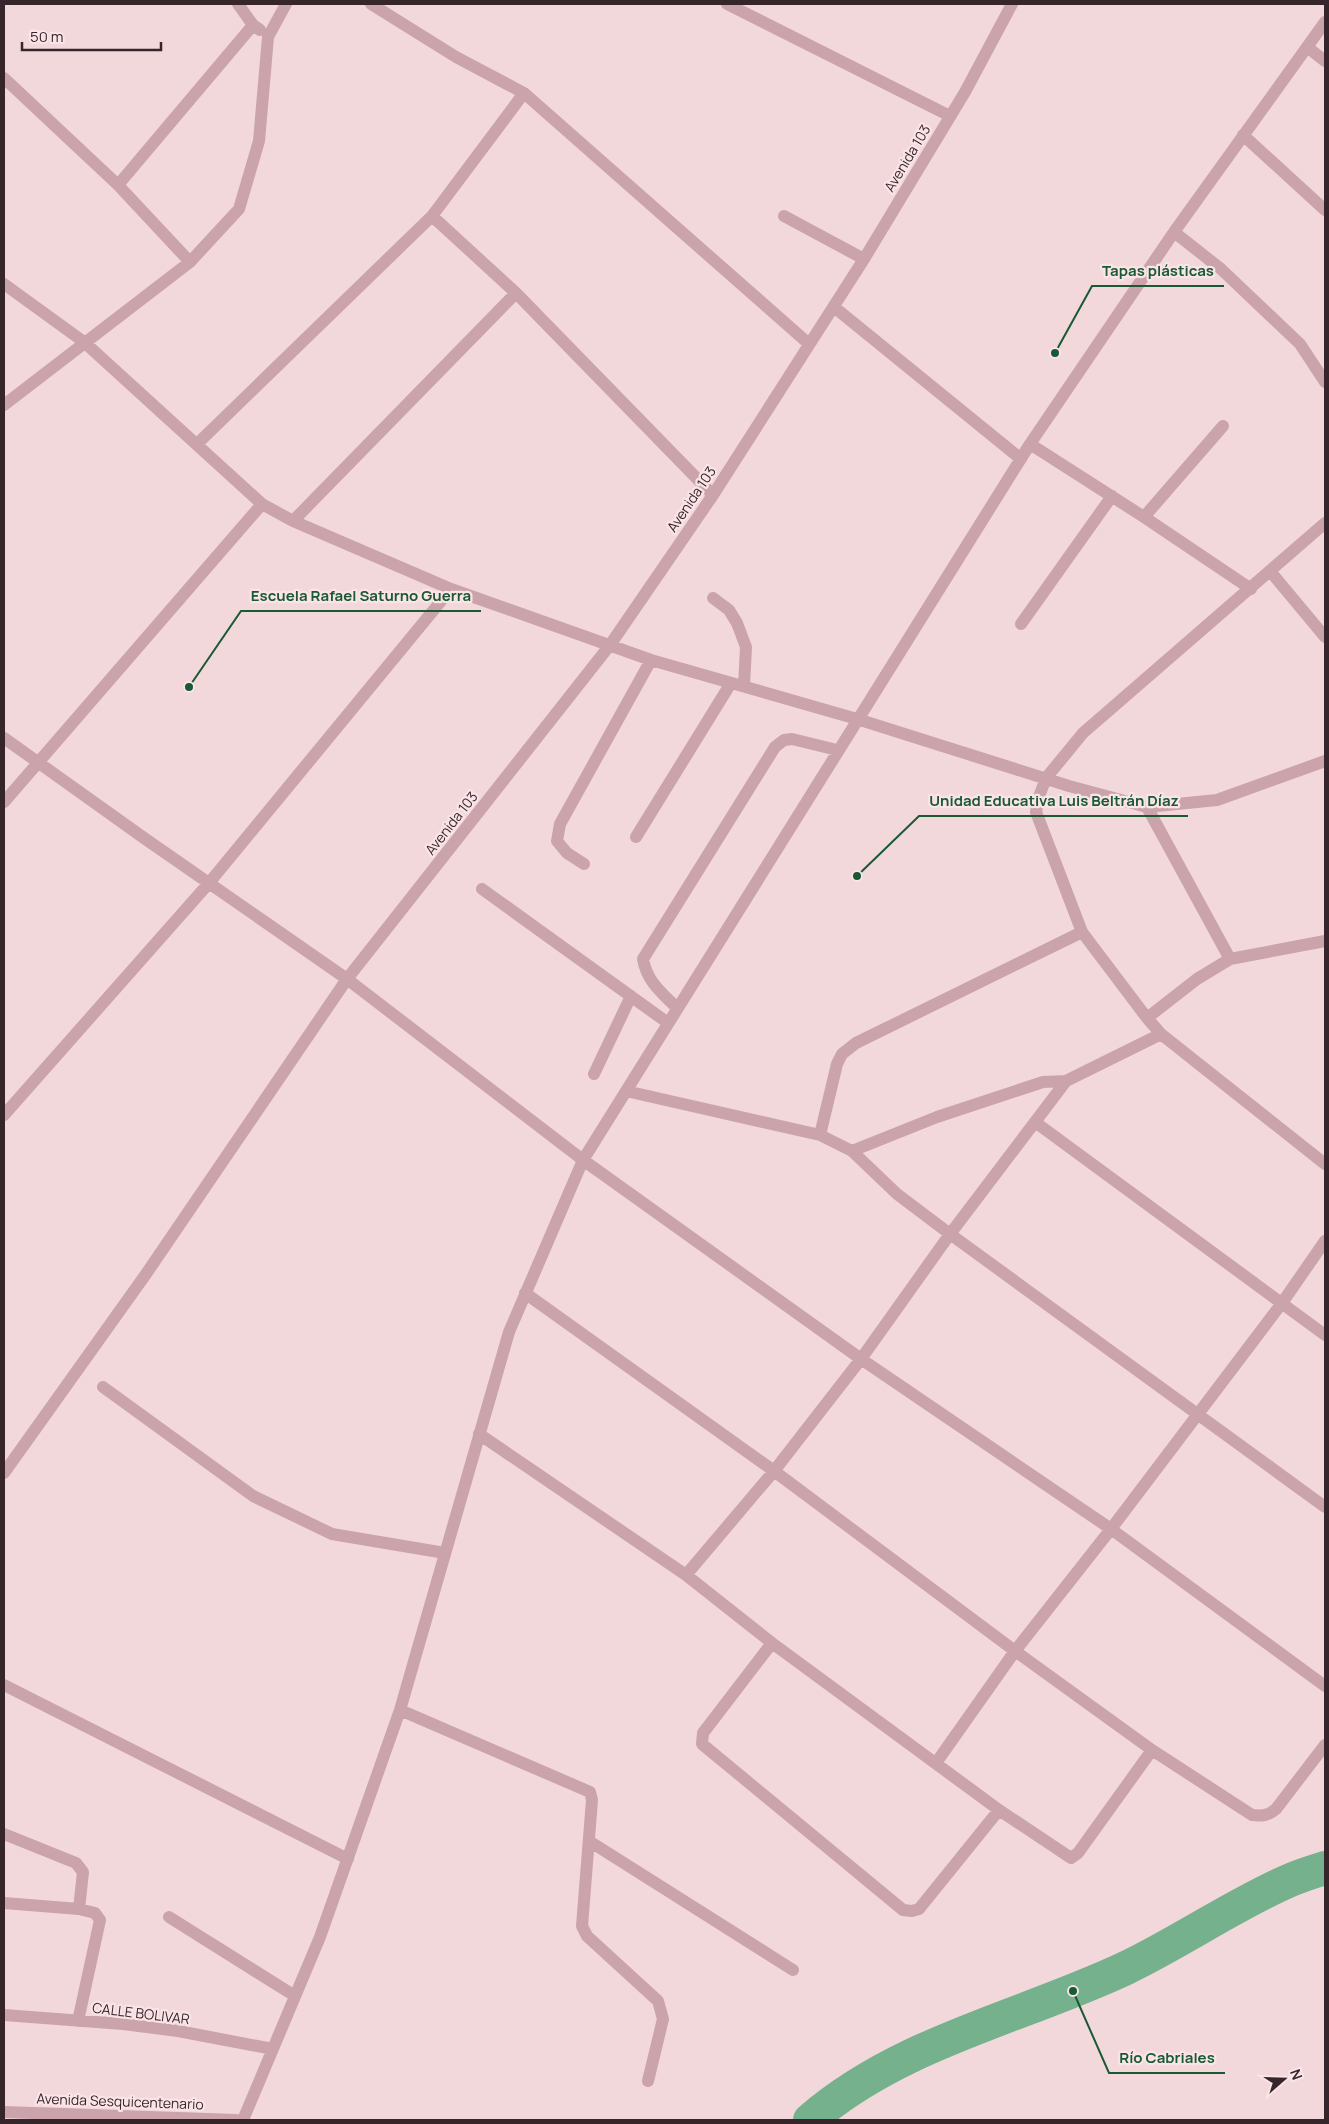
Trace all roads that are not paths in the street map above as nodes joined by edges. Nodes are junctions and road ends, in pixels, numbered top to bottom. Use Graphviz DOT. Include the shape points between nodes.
graph roads {
  1 [pos="238,4"];
  2 [pos="286,4"];
  3 [pos="371,4"];
  4 [pos="727,4"];
  5 [pos="1012,4"];
  6 [pos="1325,22"];
  7 [pos="254,25"];
  8 [pos="268,37"];
  9 [pos="1307,47"];
  10 [pos="1325,61"];
  11 [pos="4,78"];
  12 [pos="524,93"];
  13 [pos="950,116"];
  14 [pos="1243,135"];
  15 [pos="118,185"];
  16 [pos="1325,210"];
  17 [pos="432,216"];
  18 [pos="784,216"];
  19 [pos="1174,232"];
  20 [pos="864,259"];
  21 [pos="190,262"];
  22 [pos="4,284"];
  23 [pos="516,293"];
  24 [pos="834,307"];
  25 [pos="84,342"];
  26 [pos="809,344"];
  27 [pos="1325,382"];
  28 [pos="4,405"];
  29 [pos="1222,426"];
  30 [pos="197,444"];
  31 [pos="1030,444"];
  32 [pos="1022,459"];
  33 [pos="713,495"];
  34 [pos="1112,496"];
  35 [pos="262,504"];
  36 [pos="1144,517"];
  37 [pos="293,521"];
  38 [pos="1325,524"];
  39 [pos="1270,571"];
  40 [pos="451,589"];
  41 [pos="1251,589"];
  42 [pos="714,598"];
  43 [pos="1022,624"];
  44 [pos="1325,637"];
  45 [pos="610,645"];
  46 [pos="651,660"];
  47 [pos="731,682"];
  48 [pos="744,686"];
  49 [pos="857,719"];
  50 [pos="4,738"];
  51 [pos="838,750"];
  52 [pos="1325,761"];
  53 [pos="38,762"];
  54 [pos="1046,778"];
  55 [pos="4,802"];
  56 [pos="1146,807"];
  57 [pos="636,836"];
  58 [pos="584,864"];
  59 [pos="209,883"];
  60 [pos="482,889"];
  61 [pos="1082,932"];
  62 [pos="1325,941"];
  63 [pos="1230,959"];
  64 [pos="347,979"];
  65 [pos="631,996"];
  66 [pos="677,1008"];
  67 [pos="1147,1018"];
  68 [pos="668,1023"];
  69 [pos="1161,1034"];
  70 [pos="594,1074"];
  71 [pos="1066,1081"];
  72 [pos="626,1091"];
  73 [pos="4,1115"];
  74 [pos="1035,1122"];
  75 [pos="820,1135"];
  76 [pos="852,1151"];
  77 [pos="583,1160"];
  78 [pos="1325,1164"];
  79 [pos="950,1234"];
  80 [pos="1325,1241"];
  81 [pos="526,1293"];
  82 [pos="1282,1303"];
  83 [pos="1325,1334"];
  84 [pos="861,1359"];
  85 [pos="103,1387"];
  86 [pos="1197,1414"];
  87 [pos="479,1434"];
  88 [pos="774,1471"];
  89 [pos="4,1473"];
  90 [pos="1325,1507"];
  91 [pos="1110,1529"];
  92 [pos="445,1553"];
  93 [pos="686,1575"];
  94 [pos="772,1643"];
  95 [pos="1015,1651"];
  96 [pos="4,1685"];
  97 [pos="1325,1686"];
  98 [pos="400,1710"];
  99 [pos="1325,1745"];
  100 [pos="1152,1750"];
  101 [pos="936,1763"];
  102 [pos="999,1810"];
  103 [pos="4,1834"];
  104 [pos="589,1842"];
  105 [pos="348,1859"];
  106 [pos="4,1903"];
  107 [pos="79,1909"];
  108 [pos="169,1917"];
  109 [pos="793,1970"];
  110 [pos="295,1996"];
  111 [pos="4,2015"];
  112 [pos="78,2021"];
  113 [pos="273,2049"];
  114 [pos="648,2081"];
  115 [pos="4,2112"];
  116 [pos="236,2120"];
  117 [pos="242,2120"];
  1 -- 7 [label="street"];
  2 -- 8 [label="street"];
  3 -- 12 [label="street" via="456,57"];
  4 -- 13 [label="street"];
  5 -- 13 [label="street, Avenida 103"];
  6 -- 9 [label="street"];
  7 -- 8 [label="street"];
  7 -- 15 [label="street"];
  8 -- 21 [label="street" via="259,141 238,209"];
  9 -- 10 [label="street"];
  9 -- 14 [label="street"];
  11 -- 15 [label="street"];
  12 -- 17 [label="street"];
  12 -- 26 [label="street"];
  13 -- 20 [label="street, Avenida 103"];
  14 -- 16 [label="street"];
  14 -- 19 [label="street"];
  15 -- 21 [label="street"];
  17 -- 23 [label="street"];
  17 -- 30 [label="street"];
  18 -- 20 [label="street"];
  19 -- 27 [label="street" via="1221,269 1300,344"];
  19 -- 31 [label="street"];
  20 -- 24 [label="street, Avenida 103"];
  21 -- 25 [label="street"];
  22 -- 25 [label="street"];
  23 -- 33 [label="street"];
  23 -- 37 [label="street"];
  24 -- 26 [label="street, Avenida 103"];
  24 -- 32 [label="street"];
  25 -- 28 [label="street"];
  25 -- 30 [label="street"];
  26 -- 33 [label="street, Avenida 103"];
  29 -- 36 [label="street"];
  30 -- 35 [label="street"];
  31 -- 32 [label="street"];
  31 -- 34 [label="street"];
  32 -- 49 [label="street"];
  33 -- 45 [label="street, Avenida 103"];
  34 -- 36 [label="street"];
  34 -- 43 [label="street"];
  35 -- 37 [label="street"];
  35 -- 53 [label="street"];
  36 -- 41 [label="street"];
  37 -- 40 [label="street"];
  38 -- 39 [label="street"];
  39 -- 41 [label="street"];
  39 -- 44 [label="street"];
  40 -- 45 [label="street"];
  40 -- 59 [label="street"];
  41 -- 54 [label="street" via="1083,733"];
  42 -- 48 [label="street" via="729,610 738,623 746,647"];
  45 -- 46 [label="street"];
  45 -- 64 [label="street, Avenida 103"];
  46 -- 47 [label="street"];
  46 -- 58 [label="street" via="560,824 557,841 567,853"];
  47 -- 48 [label="street"];
  47 -- 57 [label="street"];
  48 -- 49 [label="street"];
  49 -- 51 [label="street"];
  49 -- 54 [label="street"];
  50 -- 53 [label="street"];
  51 -- 66 [label="street"];
  51 -- 66 [label="street" via="792,739 775,746 642,960 654,985"];
  52 -- 56 [label="street" via="1217,800"];
  53 -- 55 [label="street"];
  53 -- 59 [label="street"];
  54 -- 56 [label="street"];
  54 -- 61 [label="street" via="1036,812"];
  56 -- 63 [label="street"];
  59 -- 64 [label="street"];
  59 -- 73 [label="street"];
  60 -- 65 [label="street"];
  61 -- 67 [label="street"];
  61 -- 75 [label="street" via="856,1043 842,1054 837,1064"];
  62 -- 63 [label="street"];
  63 -- 67 [label="street" via="1197,979"];
  64 -- 77 [label="street"];
  64 -- 89 [label="street, Avenida 103" via="146,1274"];
  65 -- 68 [label="street"];
  65 -- 70 [label="street"];
  66 -- 68 [label="street"];
  67 -- 69 [label="street"];
  68 -- 72 [label="street"];
  69 -- 71 [label="street"];
  69 -- 78 [label="street"];
  71 -- 74 [label="street"];
  71 -- 76 [label="street" via="1043,1082 938,1117"];
  72 -- 75 [label="street"];
  72 -- 77 [label="street"];
  74 -- 79 [label="street"];
  74 -- 82 [label="street"];
  75 -- 76 [label="street"];
  76 -- 79 [label="street" via="897,1194"];
  77 -- 81 [label="street"];
  77 -- 84 [label="street"];
  79 -- 84 [label="street"];
  79 -- 86 [label="street"];
  80 -- 82 [label="street"];
  81 -- 87 [label="street" via="509,1332"];
  81 -- 88 [label="street"];
  82 -- 83 [label="street"];
  82 -- 86 [label="street"];
  84 -- 88 [label="street"];
  84 -- 91 [label="street"];
  85 -- 92 [label="street" via="253,1496 332,1534"];
  86 -- 90 [label="street"];
  86 -- 91 [label="street"];
  87 -- 92 [label="street"];
  87 -- 93 [label="street"];
  88 -- 93 [label="street"];
  88 -- 95 [label="street"];
  91 -- 95 [label="street"];
  91 -- 97 [label="street"];
  92 -- 98 [label="street"];
  93 -- 94 [label="street"];
  94 -- 101 [label="street"];
  94 -- 102 [label="street" via="703,1732 702,1744 903,1910 919,1909"];
  95 -- 100 [label="street"];
  95 -- 101 [label="street"];
  96 -- 105 [label="street"];
  98 -- 104 [label="street" via="590,1792"];
  98 -- 105 [label="street"];
  99 -- 100 [label="street" via="1276,1809 1264,1816 1252,1815"];
  100 -- 102 [label="street" via="1071,1858"];
  101 -- 102 [label="street"];
  103 -- 107 [label="street" via="76,1863 83,1872"];
  104 -- 109 [label="street"];
  104 -- 114 [label="street" via="582,1926 587,1936 658,2001 662,2020"];
  105 -- 110 [label="street"];
  106 -- 107 [label="street"];
  107 -- 112 [label="street" via="95,1913 100,1920"];
  108 -- 110 [label="street"];
  110 -- 113 [label="street"];
  111 -- 112 [label="street, CALLE BOLIVAR"];
  112 -- 113 [label="street, CALLE BOLIVAR" via="178,2031"];
  113 -- 117 [label="street"];
  115 -- 116 [label="street, Avenida Sesquicentenario"];
}
